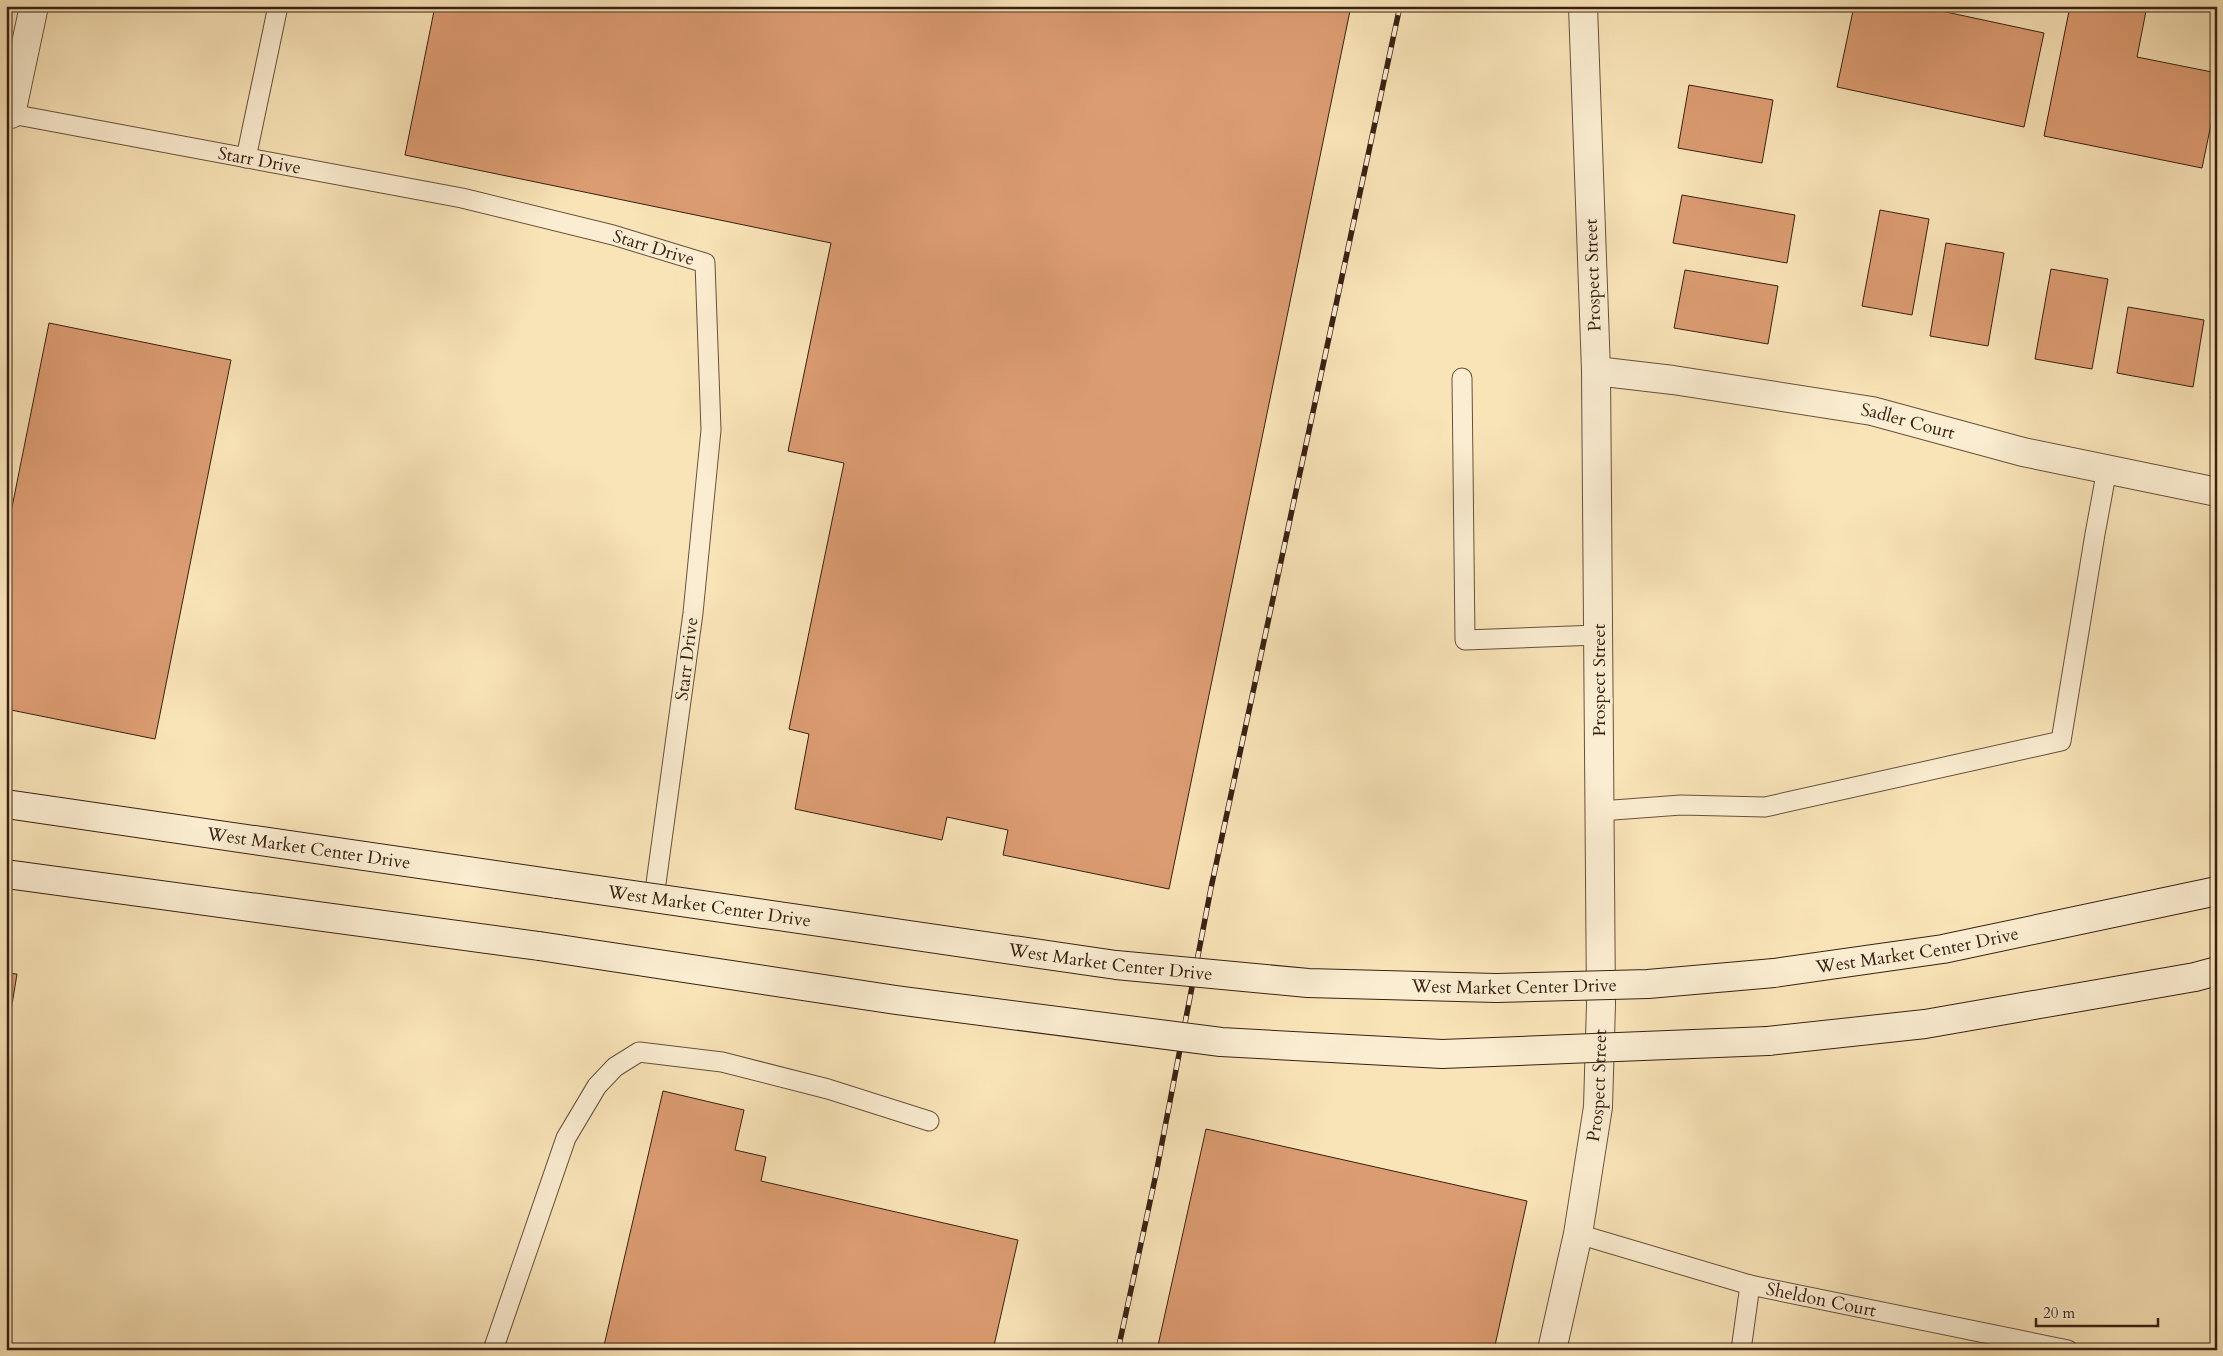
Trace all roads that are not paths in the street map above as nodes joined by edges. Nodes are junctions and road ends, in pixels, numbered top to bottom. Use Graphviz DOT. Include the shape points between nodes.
graph roads {
  1 [pos="34,6"];
  2 [pos="278,6"];
  3 [pos="1584,6"];
  4 [pos="9,114"];
  5 [pos="246,158"];
  6 [pos="1596,371"];
  7 [pos="1462,378"];
  8 [pos="2107,469"];
  9 [pos="2217,492"];
  10 [pos="1598,636"];
  11 [pos="6,804"];
  12 [pos="1600,811"];
  13 [pos="6,874"];
  14 [pos="2217,891"];
  15 [pos="654,898"];
  16 [pos="2217,971"];
  17 [pos="929,1121"];
  18 [pos="1578,1234"];
  19 [pos="1750,1285"];
  20 [pos="493,1350"];
  21 [pos="1552,1350"];
  22 [pos="1741,1350"];
  23 [pos="2068,1350"];
  1 -- 4 [label="main road"];
  2 -- 5 [label="lane"];
  3 -- 6 [label="main road, Prospect Street"];
  4 -- 5 [label="lane, Starr Drive"];
  5 -- 15 [label="lane, Starr Drive" via="462,198 613,235 705,263 712,430 693,613"];
  6 -- 8 [label="main road, Sadler Court" via="1872,411 2023,452"];
  6 -- 10 [label="main road, Prospect Street"];
  7 -- 10 [label="lane" via="1465,640"];
  8 -- 9 [label="main road, Sadler Court"];
  8 -- 12 [label="lane" via="2061,741 1766,807 1681,806"];
  10 -- 12 [label="main road, Prospect Street"];
  11 -- 15 [label="main road, West Market Center Drive, bridge"];
  12 -- 18 [label="main road, Prospect Street" via="1598,1107"];
  13 -- 16 [label="main road, bridge" via="539,946 896,1000 1221,1042 1442,1054 1768,1041 1925,1024 2117,992"];
  14 -- 15 [label="main road, West Market Center Drive, bridge" via="1943,949 1774,972 1648,984 1496,988 1308,983 1116,965"];
  17 -- 20 [label="lane" via="828,1089 722,1062 639,1052 615,1067 597,1086 566,1138"];
  18 -- 19 [label="lane, Sheldon Court"];
  18 -- 21 [label="main road, Prospect Street"];
  19 -- 22 [label="lane"];
  19 -- 23 [label="lane, Sheldon Court"];
}
